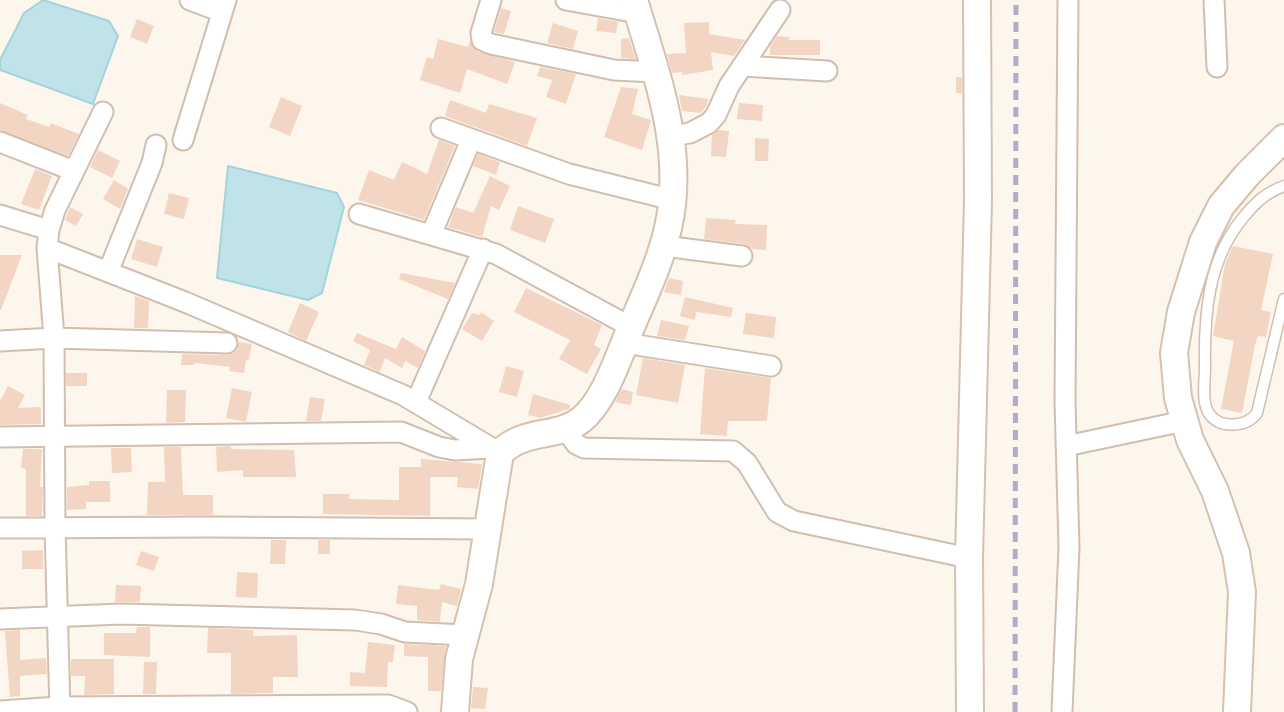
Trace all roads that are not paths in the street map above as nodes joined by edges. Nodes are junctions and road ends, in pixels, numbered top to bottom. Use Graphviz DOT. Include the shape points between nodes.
graph roads {
  1 [pos="190,0"];
  2 [pos="491,0"];
  3 [pos="566,0"];
  4 [pos="977,0"];
  5 [pos="1068,0"];
  6 [pos="1214,0"];
  7 [pos="224,6"];
  8 [pos="636,7"];
  9 [pos="780,10"];
  10 [pos="742,66"];
  11 [pos="1217,67"];
  12 [pos="827,71"];
  13 [pos="656,72"];
  14 [pos="103,112"];
  15 [pos="440,128"];
  16 [pos="671,136"];
  17 [pos="1284,138"];
  18 [pos="183,140"];
  19 [pos="471,140"];
  20 [pos="0,142"];
  21 [pos="156,145"];
  22 [pos="74,171"];
  23 [pos="1284,186"];
  24 [pos="673,200"];
  25 [pos="359,214"];
  26 [pos="0,215"];
  27 [pos="431,235"];
  28 [pos="48,239"];
  29 [pos="664,246"];
  30 [pos="483,249"];
  31 [pos="742,256"];
  32 [pos="108,272"];
  33 [pos="1284,299"];
  34 [pos="628,335"];
  35 [pos="54,338"];
  36 [pos="0,341"];
  37 [pos="227,343"];
  38 [pos="771,366"];
  39 [pos="416,402"];
  40 [pos="1184,421"];
  41 [pos="565,429"];
  42 [pos="55,435"];
  43 [pos="0,437"];
  44 [pos="1066,446"];
  45 [pos="495,451"];
  46 [pos="55,527"];
  47 [pos="0,528"];
  48 [pos="489,529"];
  49 [pos="969,558"];
  50 [pos="58,615"];
  51 [pos="0,618"];
  52 [pos="464,635"];
  53 [pos="60,709"];
  54 [pos="327,709"];
  55 [pos="0,711"];
  56 [pos="401,711"];
  57 [pos="455,712"];
  58 [pos="970,712"];
  59 [pos="1062,712"];
  60 [pos="1237,712"];
  1 -- 7 [label="street"];
  2 -- 13 [label="street" via="481,33 482,40 491,44 614,70"];
  3 -- 8 [label="street"];
  4 -- 49 [label="street" via="978,214"];
  5 -- 44 [label="street"];
  6 -- 11 [label="street"];
  7 -- 18 [label="street"];
  8 -- 13 [label="street"];
  9 -- 10 [label="street"];
  10 -- 12 [label="street"];
  10 -- 16 [label="street" via="709,123"];
  13 -- 16 [label="street"];
  14 -- 22 [label="street"];
  15 -- 19 [label="street"];
  16 -- 24 [label="street"];
  17 -- 40 [label="street" via="1221,206 1203,242 1181,312 1174,353"];
  19 -- 24 [label="street" via="569,174"];
  19 -- 27 [label="street"];
  20 -- 22 [label="street"];
  21 -- 32 [label="street"];
  22 -- 28 [label="street"];
  23 -- 33 [label="lane" via="1257,201 1231,233 1215,267 1204,332 1205,402 1210,415 1242,424 1257,413"];
  24 -- 29 [label="street"];
  25 -- 27 [label="street"];
  26 -- 28 [label="street"];
  27 -- 30 [label="street"];
  28 -- 32 [label="street"];
  28 -- 35 [label="street"];
  29 -- 31 [label="street"];
  29 -- 34 [label="street"];
  30 -- 34 [label="street"];
  30 -- 39 [label="street"];
  32 -- 39 [label="street"];
  34 -- 38 [label="street"];
  34 -- 41 [label="street" via="595,405 582,420"];
  35 -- 36 [label="street"];
  35 -- 37 [label="street"];
  35 -- 42 [label="street"];
  39 -- 45 [label="street"];
  40 -- 44 [label="street"];
  40 -- 60 [label="street" via="1236,553 1242,592"];
  41 -- 45 [label="street" via="523,438"];
  41 -- 49 [label="street" via="584,448 733,451 747,463 777,512 794,521"];
  42 -- 43 [label="street"];
  42 -- 45 [label="street" via="401,432 439,447"];
  42 -- 46 [label="street"];
  44 -- 59 [label="street" via="1069,547"];
  45 -- 48 [label="street"];
  46 -- 47 [label="street"];
  46 -- 48 [label="street"];
  46 -- 50 [label="street"];
  48 -- 52 [label="street"];
  49 -- 58 [label="street"];
  50 -- 51 [label="street"];
  50 -- 52 [label="street" via="355,620 405,632"];
  50 -- 53 [label="street"];
  52 -- 57 [label="street"];
  53 -- 54 [label="street"];
  53 -- 55 [label="street"];
  54 -- 56 [label="street" via="377,705"];
}
